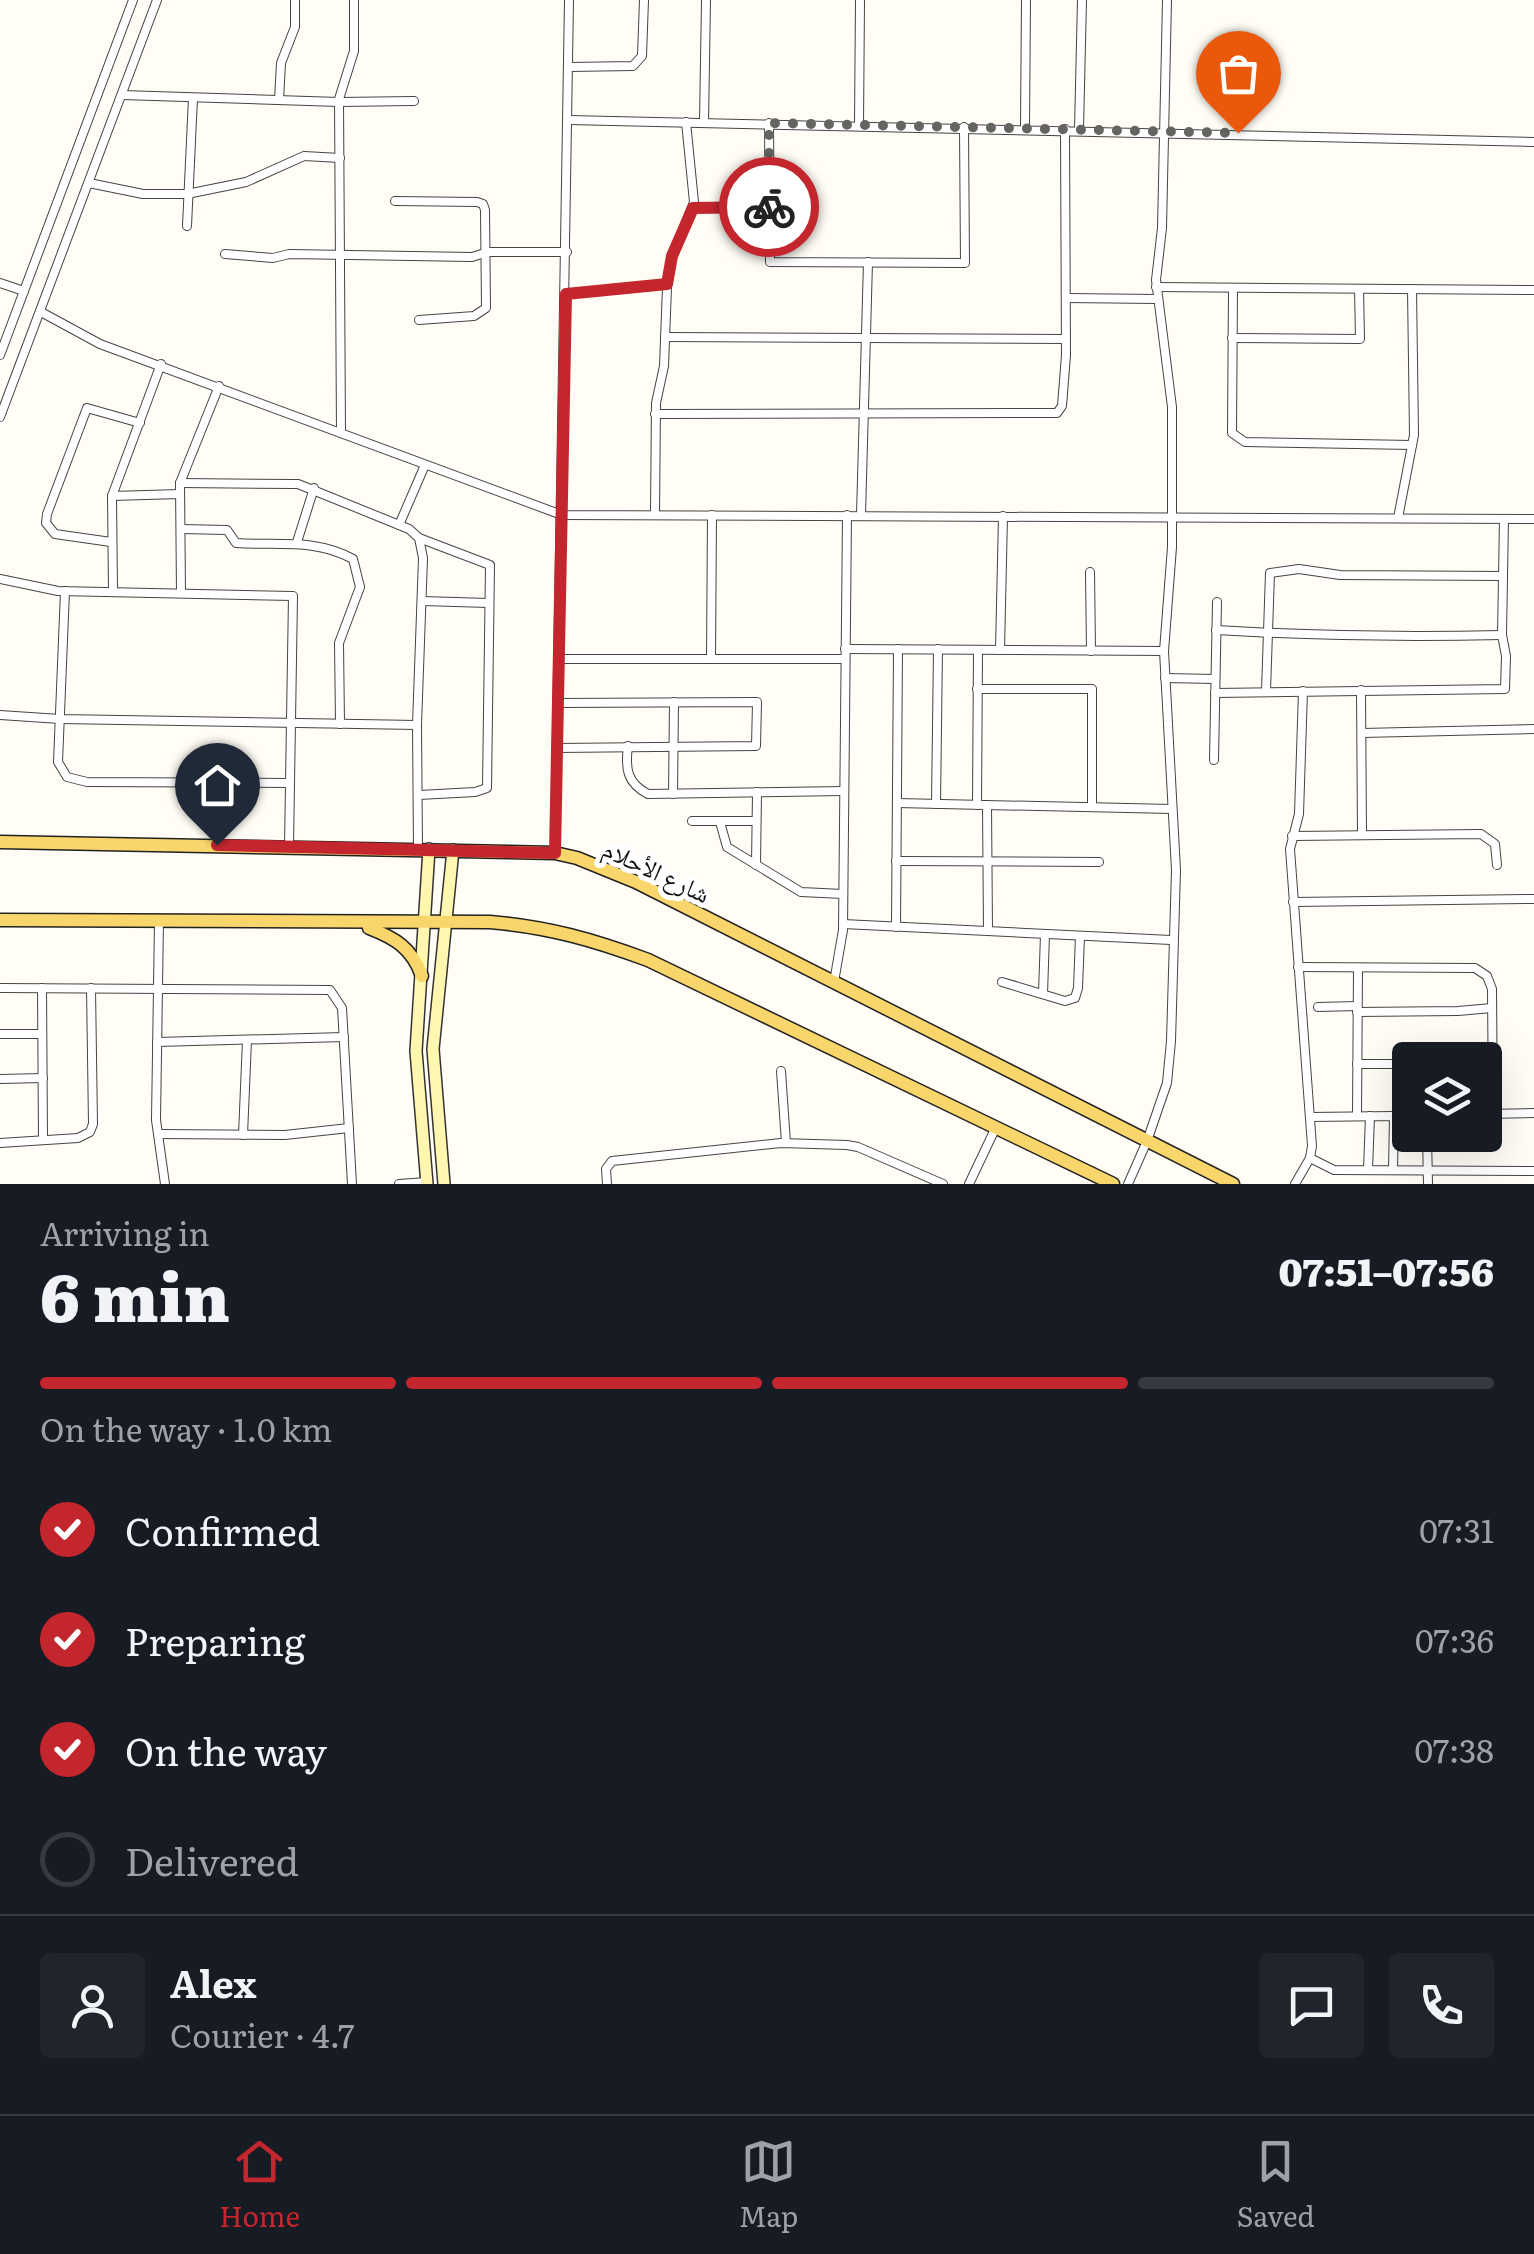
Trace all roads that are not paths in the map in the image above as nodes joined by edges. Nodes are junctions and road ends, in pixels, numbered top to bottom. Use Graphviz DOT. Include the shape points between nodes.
graph roads {
  1 [pos="133,0"];
  2 [pos="157,0"];
  3 [pos="295,0"];
  4 [pos="354,0"];
  5 [pos="569,0"];
  6 [pos="644,0"];
  7 [pos="706,0"];
  8 [pos="860,0"];
  9 [pos="1026,0"];
  10 [pos="1082,0"];
  11 [pos="1167,0"];
  12 [pos="569,66"];
  13 [pos="122,95"];
  14 [pos="192,98"];
  15 [pos="279,100"];
  16 [pos="414,101"];
  17 [pos="340,102"];
  18 [pos="568,120"];
  19 [pos="686,122"];
  20 [pos="704,122"];
  21 [pos="769,123"];
  22 [pos="859,125"];
  23 [pos="964,127"];
  24 [pos="1025,128"];
  25 [pos="1065,129"];
  26 [pos="1079,129"];
  27 [pos="1163,131"];
  28 [pos="1534,142"];
  29 [pos="340,158"];
  30 [pos="89,184"];
  31 [pos="187,194"];
  32 [pos="395,202"];
  33 [pos="693,208"];
  34 [pos="770,208"];
  35 [pos="187,226"];
  36 [pos="488,252"];
  37 [pos="566,252"];
  38 [pos="224,254"];
  39 [pos="341,256"];
  40 [pos="868,262"];
  41 [pos="0,282"];
  42 [pos="667,284"];
  43 [pos="1156,287"];
  44 [pos="1232,288"];
  45 [pos="1358,288"];
  46 [pos="1412,289"];
  47 [pos="1534,290"];
  48 [pos="24,291"];
  49 [pos="566,294"];
  50 [pos="1066,298"];
  51 [pos="1157,300"];
  52 [pos="41,312"];
  53 [pos="419,320"];
  54 [pos="665,336"];
  55 [pos="866,338"];
  56 [pos="1232,338"];
  57 [pos="1066,339"];
  58 [pos="0,355"];
  59 [pos="161,364"];
  60 [pos="219,386"];
  61 [pos="656,414"];
  62 [pos="864,414"];
  63 [pos="0,418"];
  64 [pos="140,423"];
  65 [pos="341,432"];
  66 [pos="1412,446"];
  67 [pos="426,465"];
  68 [pos="180,484"];
  69 [pos="314,488"];
  70 [pos="180,494"];
  71 [pos="112,496"];
  72 [pos="562,515"];
  73 [pos="655,515"];
  74 [pos="712,515"];
  75 [pos="847,516"];
  76 [pos="861,516"];
  77 [pos="1002,516"];
  78 [pos="1171,516"];
  79 [pos="1398,518"];
  80 [pos="1504,519"];
  81 [pos="1534,520"];
  82 [pos="399,525"];
  83 [pos="180,529"];
  84 [pos="419,538"];
  85 [pos="111,542"];
  86 [pos="298,542"];
  87 [pos="1090,572"];
  88 [pos="1503,576"];
  89 [pos="0,580"];
  90 [pos="65,591"];
  91 [pos="113,591"];
  92 [pos="181,594"];
  93 [pos="422,601"];
  94 [pos="1217,602"];
  95 [pos="490,603"];
  96 [pos="1216,630"];
  97 [pos="1268,634"];
  98 [pos="1502,636"];
  99 [pos="846,648"];
  100 [pos="898,649"];
  101 [pos="938,650"];
  102 [pos="978,650"];
  103 [pos="1000,650"];
  104 [pos="1091,651"];
  105 [pos="1164,652"];
  106 [pos="559,659"];
  107 [pos="711,659"];
  108 [pos="846,659"];
  109 [pos="1165,678"];
  110 [pos="1216,679"];
  111 [pos="977,688"];
  112 [pos="1362,690"];
  113 [pos="1266,691"];
  114 [pos="1304,691"];
  115 [pos="1215,693"];
  116 [pos="674,702"];
  117 [pos="558,703"];
  118 [pos="0,715"];
  119 [pos="60,719"];
  120 [pos="290,723"];
  121 [pos="340,724"];
  122 [pos="417,725"];
  123 [pos="1534,728"];
  124 [pos="1362,733"];
  125 [pos="628,746"];
  126 [pos="674,746"];
  127 [pos="557,748"];
  128 [pos="1214,760"];
  129 [pos="290,783"];
  130 [pos="844,791"];
  131 [pos="757,792"];
  132 [pos="673,794"];
  133 [pos="419,795"];
  134 [pos="896,804"];
  135 [pos="936,804"];
  136 [pos="982,805"];
  137 [pos="1092,807"];
  138 [pos="1172,809"];
  139 [pos="692,821"];
  140 [pos="756,821"];
  141 [pos="720,822"];
  142 [pos="1362,835"];
  143 [pos="1292,836"];
  144 [pos="0,842"];
  145 [pos="289,846"];
  146 [pos="423,849"];
  147 [pos="453,850"];
  148 [pos="555,853"];
  149 [pos="896,861"];
  150 [pos="988,861"];
  151 [pos="1099,862"];
  152 [pos="756,865"];
  153 [pos="1497,865"];
  154 [pos="843,894"];
  155 [pos="1534,899"];
  156 [pos="1294,902"];
  157 [pos="0,920"];
  158 [pos="159,922"];
  159 [pos="358,924"];
  160 [pos="426,924"];
  161 [pos="444,924"];
  162 [pos="842,924"];
  163 [pos="896,927"];
  164 [pos="988,931"];
  165 [pos="1045,934"];
  166 [pos="1080,936"];
  167 [pos="1172,940"];
  168 [pos="1298,967"];
  169 [pos="1358,968"];
  170 [pos="422,976"];
  171 [pos="834,982"];
  172 [pos="1002,982"];
  173 [pos="0,988"];
  174 [pos="42,988"];
  175 [pos="91,988"];
  176 [pos="158,989"];
  177 [pos="1043,994"];
  178 [pos="1318,1007"];
  179 [pos="1357,1008"];
  180 [pos="1492,1008"];
  181 [pos="0,1034"];
  182 [pos="42,1034"];
  183 [pos="344,1038"];
  184 [pos="247,1040"];
  185 [pos="157,1042"];
  186 [pos="1490,1042"];
  187 [pos="1357,1064"];
  188 [pos="1392,1064"];
  189 [pos="781,1071"];
  190 [pos="42,1078"];
  191 [pos="0,1079"];
  192 [pos="1502,1114"];
  193 [pos="1534,1114"];
  194 [pos="1356,1116"];
  195 [pos="1370,1116"];
  196 [pos="1310,1117"];
  197 [pos="422,1118"];
  198 [pos="438,1118"];
  199 [pos="996,1127"];
  200 [pos="349,1128"];
  201 [pos="159,1134"];
  202 [pos="242,1135"];
  203 [pos="43,1140"];
  204 [pos="1148,1141"];
  205 [pos="0,1143"];
  206 [pos="786,1143"];
  207 [pos="1428,1152"];
  208 [pos="1310,1158"];
  209 [pos="1368,1170"];
  210 [pos="1394,1170"];
  211 [pos="1428,1171"];
  212 [pos="1534,1172"];
  213 [pos="921,1180"];
  214 [pos="427,1183"];
  215 [pos="165,1184"];
  216 [pos="352,1184"];
  217 [pos="399,1184"];
  218 [pos="444,1184"];
  219 [pos="607,1184"];
  220 [pos="942,1184"];
  221 [pos="970,1184"];
  222 [pos="1113,1184"];
  223 [pos="1128,1184"];
  224 [pos="1233,1184"];
  225 [pos="1295,1184"];
  226 [pos="1428,1184"];
  1 -- 48 [label="street"];
  2 -- 13 [label="street"];
  3 -- 15 [label="street"];
  4 -- 17 [label="street" via="354,51"];
  5 -- 12 [label="street"];
  6 -- 12 [label="street" via="638,64"];
  7 -- 20 [label="street"];
  8 -- 22 [label="street"];
  9 -- 24 [label="street"];
  10 -- 26 [label="street"];
  11 -- 27 [label="street"];
  12 -- 18 [label="street"];
  13 -- 14 [label="street"];
  13 -- 30 [label="street"];
  14 -- 15 [label="street"];
  14 -- 31 [label="street"];
  15 -- 17 [label="street"];
  16 -- 17 [label="street"];
  17 -- 29 [label="street"];
  18 -- 19 [label="street"];
  18 -- 37 [label="street"];
  19 -- 20 [label="street"];
  19 -- 33 [label="street"];
  20 -- 21 [label="street"];
  21 -- 22 [label="street"];
  21 -- 34 [label="street"];
  22 -- 23 [label="street"];
  23 -- 24 [label="street"];
  23 -- 40 [label="street" via="965,263"];
  24 -- 25 [label="street"];
  25 -- 26 [label="street"];
  25 -- 50 [label="street"];
  26 -- 27 [label="street"];
  27 -- 28 [label="street"];
  27 -- 43 [label="street"];
  29 -- 31 [label="street" via="304,156 246,182"];
  29 -- 39 [label="street"];
  30 -- 31 [label="street"];
  30 -- 52 [label="street"];
  31 -- 35 [label="street"];
  32 -- 36 [label="street" via="483,204"];
  33 -- 34 [label="street"];
  33 -- 42 [label="street"];
  34 -- 40 [label="street" via="770,262"];
  36 -- 37 [label="street"];
  36 -- 39 [label="street"];
  36 -- 53 [label="street" via="481,314"];
  37 -- 49 [label="street"];
  38 -- 39 [label="street"];
  39 -- 65 [label="street"];
  40 -- 55 [label="street"];
  41 -- 48 [label="street"];
  42 -- 49 [label="street"];
  42 -- 54 [label="street"];
  43 -- 44 [label="street"];
  43 -- 51 [label="street"];
  44 -- 45 [label="street"];
  44 -- 56 [label="street"];
  45 -- 46 [label="street"];
  45 -- 56 [label="street" via="1360,340"];
  46 -- 47 [label="street"];
  46 -- 66 [label="street"];
  48 -- 58 [label="street"];
  49 -- 72 [label="street"];
  50 -- 51 [label="street"];
  50 -- 57 [label="street"];
  51 -- 78 [label="street" via="1172,407"];
  52 -- 59 [label="street" via="100,344"];
  52 -- 63 [label="street"];
  54 -- 55 [label="street"];
  54 -- 61 [label="street"];
  55 -- 57 [label="street"];
  55 -- 62 [label="street"];
  56 -- 66 [label="street" via="1237,438"];
  57 -- 62 [label="street" via="1057,412"];
  59 -- 60 [label="street"];
  59 -- 64 [label="street"];
  60 -- 65 [label="street"];
  60 -- 68 [label="street"];
  61 -- 62 [label="street"];
  61 -- 73 [label="street"];
  62 -- 76 [label="street"];
  64 -- 71 [label="street"];
  64 -- 85 [label="street" via="87,408 47,514 55,534"];
  65 -- 67 [label="street"];
  66 -- 79 [label="street"];
  67 -- 72 [label="street"];
  67 -- 82 [label="street"];
  68 -- 69 [label="street"];
  68 -- 70 [label="street"];
  69 -- 82 [label="street"];
  69 -- 86 [label="street"];
  70 -- 71 [label="street"];
  70 -- 83 [label="street"];
  71 -- 85 [label="street"];
  72 -- 73 [label="street"];
  72 -- 106 [label="street"];
  73 -- 74 [label="street"];
  74 -- 75 [label="street"];
  74 -- 107 [label="street"];
  75 -- 76 [label="street"];
  75 -- 99 [label="street"];
  76 -- 77 [label="street"];
  77 -- 78 [label="street"];
  77 -- 103 [label="street"];
  78 -- 79 [label="street"];
  78 -- 105 [label="street"];
  79 -- 80 [label="street"];
  80 -- 81 [label="street"];
  80 -- 88 [label="street"];
  82 -- 84 [label="street"];
  83 -- 86 [label="street" via="227,530 242,544"];
  83 -- 92 [label="street"];
  84 -- 93 [label="street"];
  84 -- 95 [label="street" via="490,565"];
  85 -- 91 [label="street"];
  86 -- 121 [label="street" via="333,548 357,564 360,587 340,643"];
  87 -- 104 [label="street"];
  88 -- 97 [label="street" via="1270,572"];
  88 -- 98 [label="street"];
  89 -- 90 [label="street"];
  90 -- 91 [label="street"];
  90 -- 119 [label="street"];
  91 -- 92 [label="street"];
  92 -- 120 [label="street" via="293,596"];
  93 -- 95 [label="street"];
  93 -- 122 [label="street"];
  94 -- 96 [label="street"];
  95 -- 133 [label="street" via="487,788"];
  96 -- 97 [label="street"];
  96 -- 110 [label="street"];
  97 -- 98 [label="street"];
  97 -- 113 [label="street"];
  98 -- 112 [label="street" via="1505,689"];
  99 -- 100 [label="street"];
  99 -- 108 [label="street"];
  100 -- 101 [label="street"];
  100 -- 134 [label="street"];
  101 -- 102 [label="street"];
  101 -- 135 [label="street"];
  102 -- 103 [label="street"];
  102 -- 111 [label="street"];
  103 -- 104 [label="street"];
  104 -- 105 [label="street"];
  105 -- 109 [label="street"];
  106 -- 107 [label="street"];
  106 -- 117 [label="street"];
  107 -- 108 [label="street"];
  108 -- 130 [label="street"];
  109 -- 110 [label="street"];
  109 -- 138 [label="street"];
  110 -- 115 [label="street"];
  111 -- 136 [label="street"];
  111 -- 137 [label="street" via="1092,689"];
  112 -- 114 [label="street"];
  112 -- 124 [label="street"];
  113 -- 114 [label="street"];
  113 -- 115 [label="street"];
  114 -- 143 [label="street" via="1299,814"];
  115 -- 128 [label="street"];
  116 -- 117 [label="street"];
  116 -- 126 [label="street"];
  116 -- 126 [label="street" via="757,702 756,746"];
  117 -- 127 [label="street"];
  118 -- 119 [label="street"];
  119 -- 120 [label="street"];
  119 -- 129 [label="street" via="58,762 67,777"];
  120 -- 121 [label="street"];
  120 -- 129 [label="street"];
  121 -- 122 [label="street"];
  122 -- 133 [label="street"];
  123 -- 124 [label="street"];
  124 -- 142 [label="street"];
  125 -- 126 [label="street"];
  125 -- 127 [label="street"];
  125 -- 132 [label="street" via="634,787"];
  126 -- 132 [label="street"];
  127 -- 148 [label="street"];
  129 -- 145 [label="street"];
  130 -- 131 [label="street"];
  130 -- 154 [label="street"];
  131 -- 132 [label="street"];
  131 -- 140 [label="street"];
  133 -- 146 [label="street"];
  134 -- 135 [label="street"];
  134 -- 149 [label="street"];
  135 -- 136 [label="street"];
  136 -- 137 [label="street"];
  136 -- 150 [label="street"];
  137 -- 138 [label="street"];
  138 -- 167 [label="street"];
  139 -- 141 [label="street"];
  140 -- 141 [label="street"];
  140 -- 152 [label="street"];
  141 -- 152 [label="street" via="726,846"];
  142 -- 143 [label="street"];
  142 -- 153 [label="street" via="1480,834 1495,844"];
  143 -- 156 [label="street"];
  144 -- 145 [label="main road, شارع الأحلام"];
  145 -- 146 [label="main road, شارع الأحلام"];
  146 -- 147 [label="main road, شارع الأحلام"];
  146 -- 160 [label="main road"];
  147 -- 148 [label="main road, شارع الأحلام"];
  147 -- 161 [label="main road"];
  148 -- 171 [label="main road, شارع الأحلام" via="636,882"];
  149 -- 150 [label="street"];
  149 -- 163 [label="street"];
  150 -- 151 [label="street"];
  150 -- 164 [label="street"];
  152 -- 154 [label="street" via="801,892"];
  154 -- 162 [label="street"];
  155 -- 156 [label="street"];
  156 -- 168 [label="street"];
  157 -- 158 [label="main road"];
  158 -- 159 [label="main road"];
  158 -- 176 [label="street"];
  159 -- 160 [label="main road"];
  159 -- 170 [label="main road" via="400,942"];
  160 -- 161 [label="main road"];
  160 -- 170 [label="main road"];
  161 -- 198 [label="main road" via="432,1049"];
  161 -- 199 [label="main road" via="536,926 648,960"];
  162 -- 163 [label="street"];
  162 -- 171 [label="street"];
  163 -- 164 [label="street"];
  164 -- 165 [label="street"];
  165 -- 166 [label="street"];
  165 -- 177 [label="street"];
  166 -- 167 [label="street"];
  166 -- 177 [label="street" via="1074,998"];
  167 -- 204 [label="street" via="1167,1083"];
  168 -- 169 [label="street"];
  168 -- 196 [label="street"];
  169 -- 179 [label="street"];
  169 -- 180 [label="street" via="1475,968 1492,989"];
  170 -- 197 [label="main road" via="416,1051"];
  171 -- 204 [label="main road, شارع الأحلام"];
  172 -- 177 [label="street"];
  173 -- 174 [label="street"];
  174 -- 175 [label="street"];
  174 -- 182 [label="street"];
  175 -- 176 [label="street"];
  175 -- 203 [label="street" via="94,1124 78,1138"];
  176 -- 183 [label="street" via="330,990 342,1008"];
  176 -- 185 [label="street"];
  178 -- 179 [label="street"];
  179 -- 180 [label="street"];
  179 -- 187 [label="street"];
  180 -- 186 [label="street"];
  181 -- 182 [label="street"];
  182 -- 190 [label="street"];
  183 -- 184 [label="street"];
  183 -- 200 [label="street"];
  184 -- 185 [label="street"];
  184 -- 202 [label="street"];
  185 -- 201 [label="street"];
  187 -- 188 [label="street"];
  187 -- 194 [label="street"];
  189 -- 206 [label="street"];
  190 -- 191 [label="street"];
  190 -- 203 [label="street"];
  192 -- 193 [label="street"];
  194 -- 195 [label="street"];
  194 -- 196 [label="street"];
  195 -- 209 [label="street"];
  195 -- 210 [label="street" via="1390,1114 1396,1120"];
  196 -- 208 [label="street"];
  197 -- 198 [label="main road"];
  197 -- 214 [label="main road"];
  198 -- 218 [label="main road"];
  199 -- 221 [label="street"];
  199 -- 222 [label="main road"];
  200 -- 202 [label="street"];
  200 -- 216 [label="street"];
  201 -- 202 [label="street"];
  201 -- 215 [label="street"];
  203 -- 205 [label="street"];
  204 -- 223 [label="street"];
  204 -- 224 [label="main road, شارع الأحلام"];
  206 -- 213 [label="street" via="858,1147"];
  206 -- 219 [label="street" via="612,1161"];
  207 -- 211 [label="street"];
  208 -- 209 [label="street" via="1334,1170"];
  208 -- 225 [label="street"];
  209 -- 210 [label="street"];
  210 -- 211 [label="street"];
  211 -- 212 [label="street"];
  211 -- 226 [label="street"];
  213 -- 220 [label="street"];
  214 -- 217 [label="street"];
}
